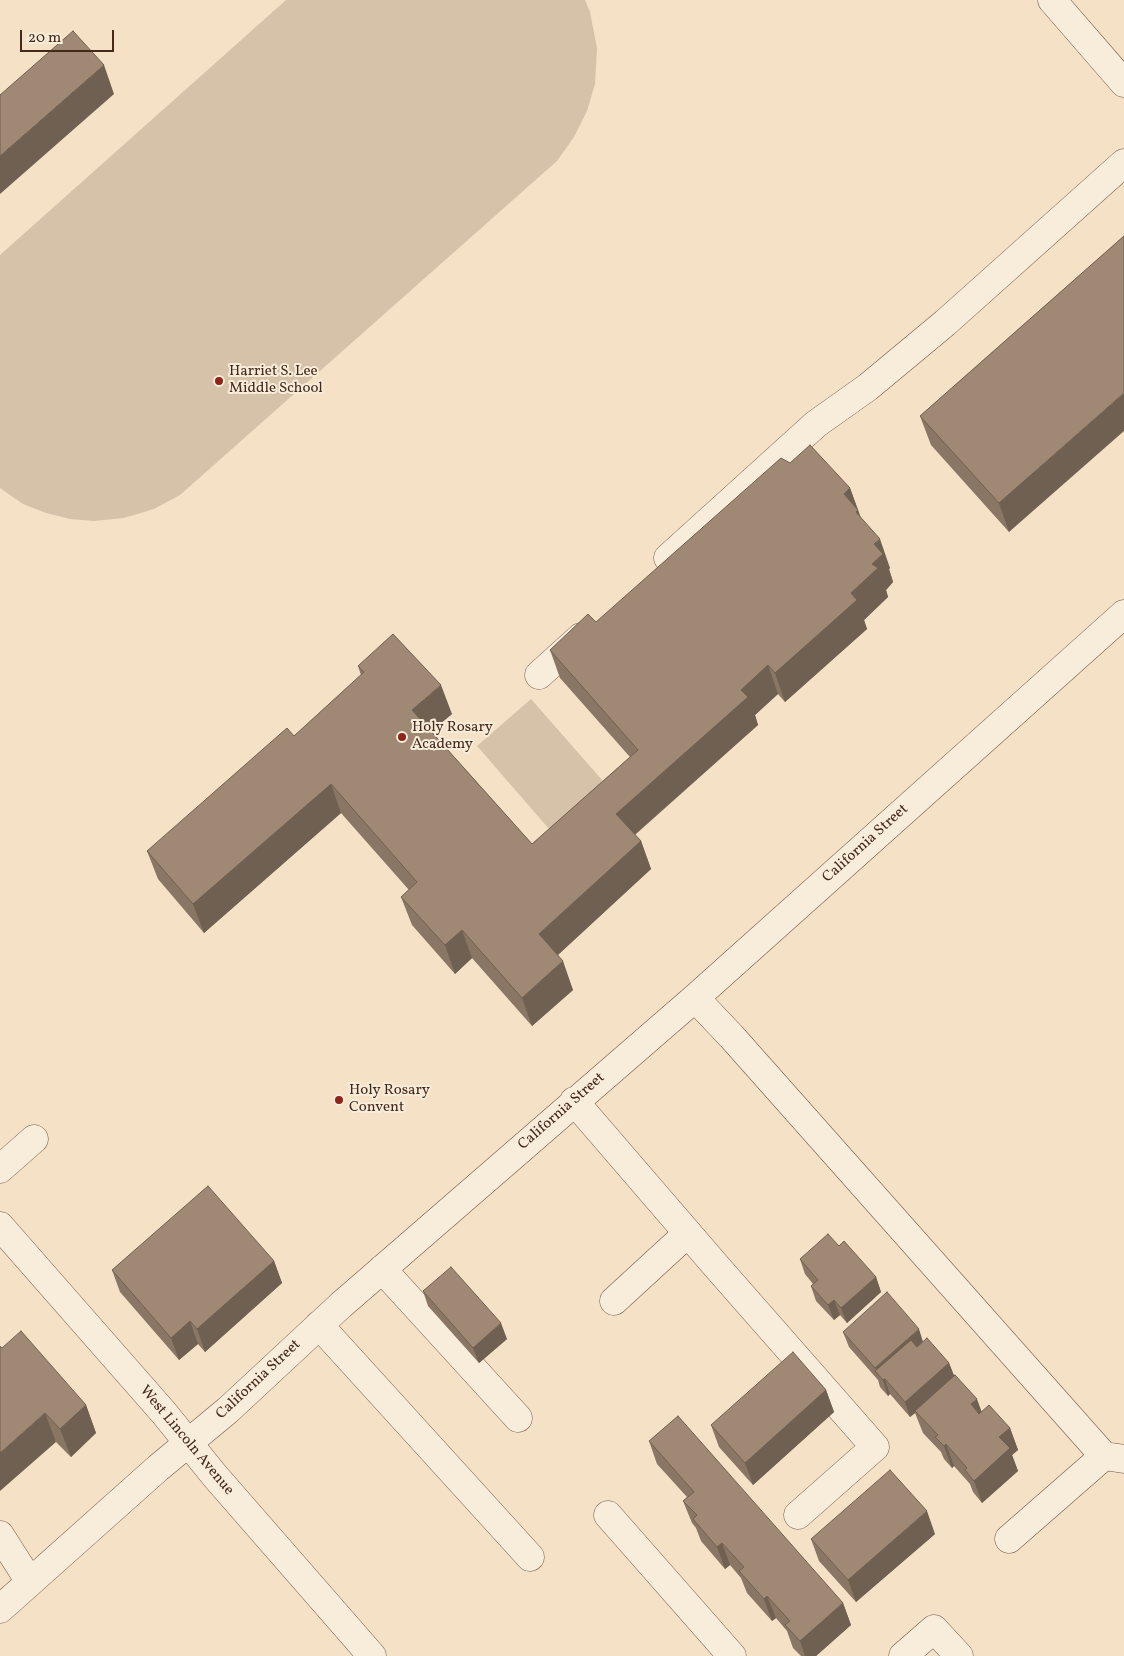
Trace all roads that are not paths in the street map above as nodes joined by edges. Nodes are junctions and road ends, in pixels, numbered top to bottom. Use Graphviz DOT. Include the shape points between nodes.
graph roads {
  1 [pos="1052,0"];
  2 [pos="1124,84"];
  3 [pos="1124,163"];
  4 [pos="649,576"];
  5 [pos="1124,614"];
  6 [pos="598,622"];
  7 [pos="539,675"];
  8 [pos="695,998"];
  9 [pos="574,1101"];
  10 [pos="34,1139"];
  11 [pos="0,1169"];
  12 [pos="0,1226"];
  13 [pos="688,1234"];
  14 [pos="382,1269"];
  15 [pos="614,1301"];
  16 [pos="319,1325"];
  17 [pos="518,1418"];
  18 [pos="188,1443"];
  19 [pos="1114,1457"];
  20 [pos="608,1515"];
  21 [pos="798,1515"];
  22 [pos="0,1535"];
  23 [pos="1009,1539"];
  24 [pos="530,1557"];
  25 [pos="30,1582"];
  26 [pos="0,1609"];
  27 [pos="372,1656"];
  28 [pos="732,1656"];
  29 [pos="903,1656"];
  30 [pos="959,1656"];
  1 -- 2 [label="street"];
  3 -- 4 [label="street" via="944,323 868,387 816,424"];
  5 -- 8 [label="street, California Street"];
  6 -- 7 [label="street"];
  8 -- 9 [label="street, California Street"];
  8 -- 19 [label="street"];
  9 -- 13 [label="street"];
  9 -- 14 [label="street, California Street"];
  10 -- 11 [label="street"];
  12 -- 18 [label="street, West Lincoln Avenue"];
  13 -- 15 [label="street"];
  13 -- 21 [label="street" via="874,1447"];
  14 -- 16 [label="street, California Street"];
  14 -- 17 [label="street"];
  16 -- 18 [label="street, California Street"];
  16 -- 24 [label="street"];
  18 -- 25 [label="street, California Street"];
  18 -- 27 [label="street, West Lincoln Avenue"];
  19 -- 23 [label="street"];
  20 -- 28 [label="street"];
  22 -- 25 [label="street"];
  25 -- 26 [label="street, California Street"];
  29 -- 30 [label="street" via="934,1629"];
}
